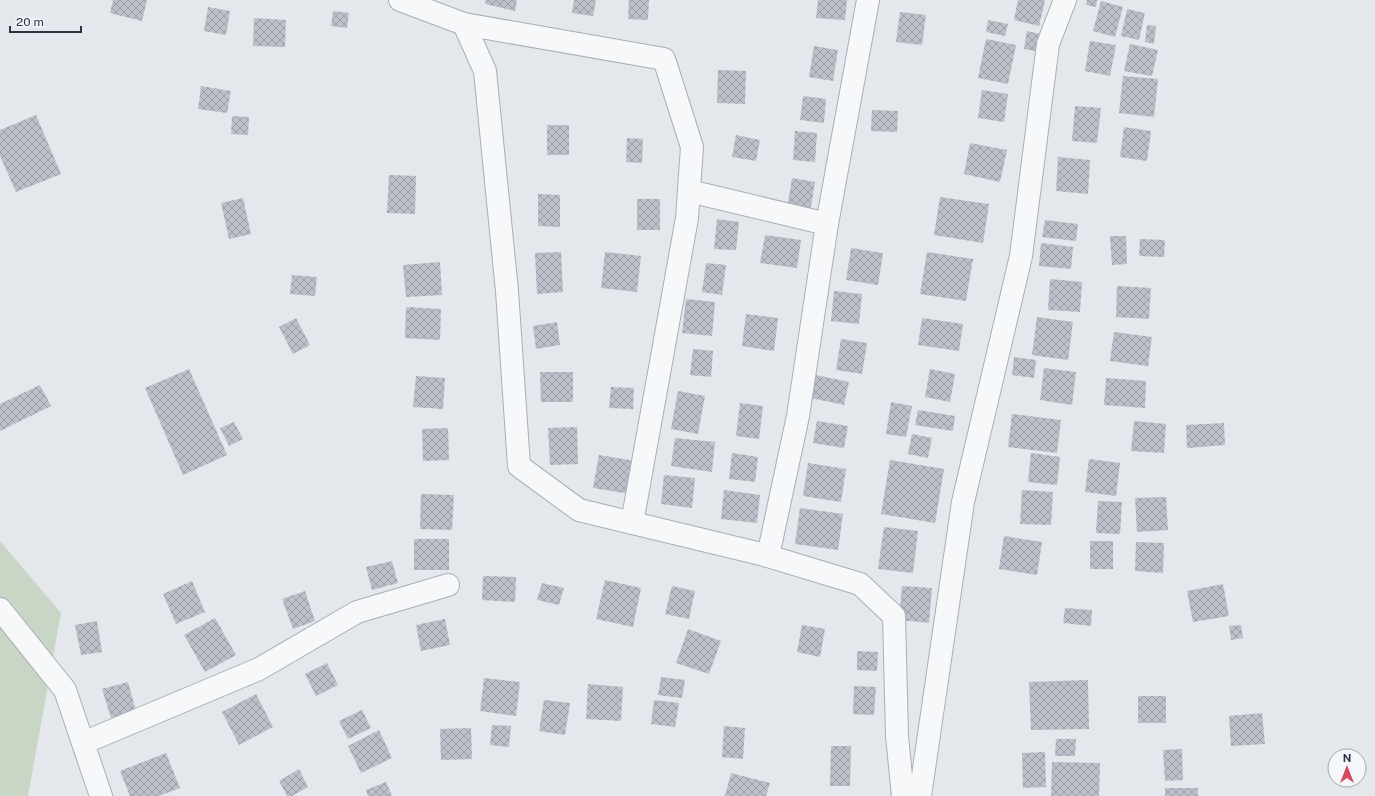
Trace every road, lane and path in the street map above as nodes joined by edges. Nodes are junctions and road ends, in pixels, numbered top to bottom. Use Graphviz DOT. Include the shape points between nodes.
graph roads {
  1 [pos="400,0"];
  2 [pos="868,0"];
  3 [pos="1064,0"];
  4 [pos="464,24"];
  5 [pos="689,190"];
  6 [pos="827,224"];
  7 [pos="632,523"];
  8 [pos="768,556"];
  9 [pos="448,585"];
  10 [pos="0,609"];
  11 [pos="83,743"];
  12 [pos="101,796"];
  13 [pos="903,796"];
  14 [pos="920,796"];
  1 -- 4 [label="street"];
  2 -- 6 [label="street"];
  3 -- 14 [label="street" via="1048,44 1021,256 963,502"];
  4 -- 5 [label="street" via="664,59 692,147"];
  4 -- 7 [label="street" via="485,70 507,291 519,466 579,510"];
  5 -- 6 [label="street"];
  5 -- 7 [label="street" via="687,218"];
  6 -- 8 [label="street" via="798,416"];
  7 -- 8 [label="street"];
  8 -- 13 [label="street" via="860,584 894,616 897,736"];
  9 -- 11 [label="street" via="357,612 259,669"];
  10 -- 11 [label="street" via="65,690"];
  11 -- 12 [label="street"];
}
